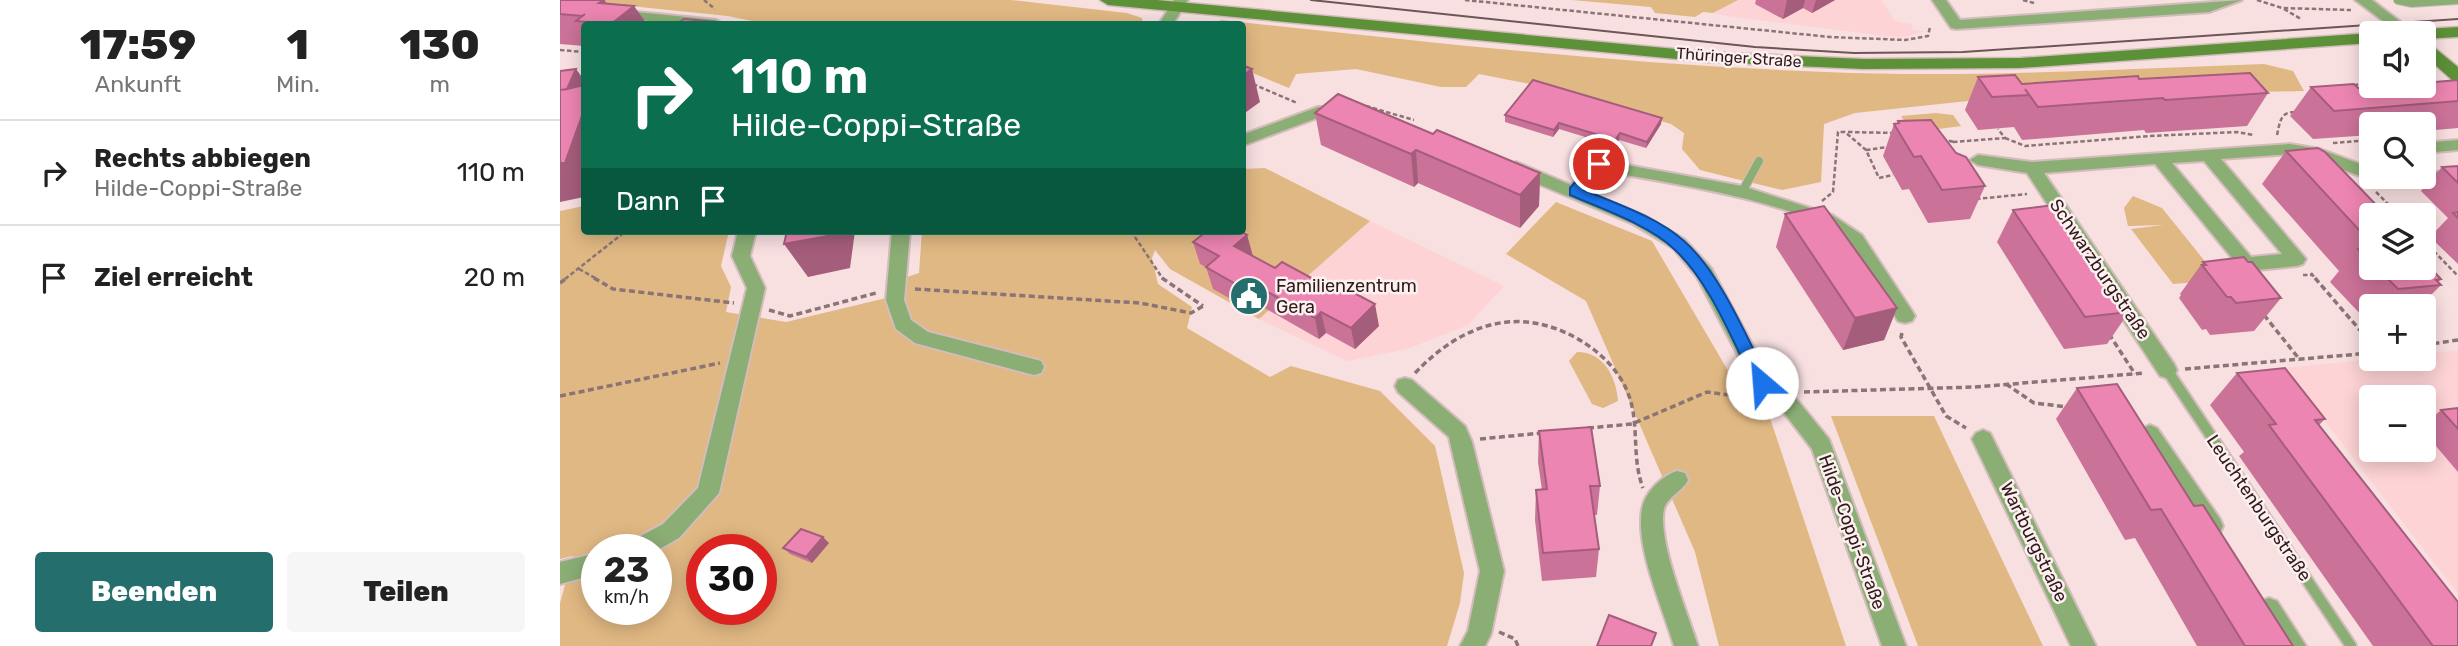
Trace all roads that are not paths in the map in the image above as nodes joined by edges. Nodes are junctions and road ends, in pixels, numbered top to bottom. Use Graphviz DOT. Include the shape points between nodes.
graph roads {
  1 [pos="1108,0"];
  2 [pos="1939,0"];
  3 [pos="2235,0"];
  4 [pos="2398,0"];
  5 [pos="2458,0"];
  6 [pos="2077,2"];
  7 [pos="1179,3"];
  8 [pos="2357,5"];
  9 [pos="598,13"];
  10 [pos="2086,18"];
  11 [pos="684,21"];
  12 [pos="1168,21"];
  13 [pos="2393,21"];
  14 [pos="2458,32"];
  15 [pos="2436,33"];
  16 [pos="2359,39"];
  17 [pos="2436,57"];
  18 [pos="2458,75"];
  19 [pos="1360,108"];
  20 [pos="1246,139"];
  21 [pos="2458,145"];
  22 [pos="2436,147"];
  23 [pos="2209,156"];
  24 [pos="1759,160"];
  25 [pos="1978,160"];
  26 [pos="2160,160"];
  27 [pos="1499,161"];
  28 [pos="2359,162"];
  29 [pos="2350,167"];
  30 [pos="2359,172"];
  31 [pos="2036,174"];
  32 [pos="2458,176"];
  33 [pos="2436,178"];
  34 [pos="1575,191"];
  35 [pos="1742,192"];
  36 [pos="746,235"];
  37 [pos="901,235"];
  38 [pos="1905,316"];
  39 [pos="1034,367"];
  40 [pos="2167,370"];
  41 [pos="1405,386"];
  42 [pos="2150,434"];
  43 [pos="1983,439"];
  44 [pos="1677,480"];
  45 [pos="665,534"];
  46 [pos="2226,545"];
  47 [pos="581,567"];
  48 [pos="560,573"];
  49 [pos="2256,590"];
  50 [pos="1472,646"];
  51 [pos="1686,646"];
  52 [pos="1894,646"];
  53 [pos="2084,646"];
  54 [pos="2294,646"];
  55 [pos="2351,646"];
  1 -- 7 [label="main road, Thüringer Straße"];
  2 -- 10 [label="street" via="1956,25"];
  3 -- 10 [label="street" via="2209,8"];
  4 -- 5 [label="lane"];
  6 -- 10 [label="street"];
  7 -- 12 [label="street"];
  7 -- 16 [label="main road, Thüringer Straße" via="1708,57 1864,64 2133,57"];
  8 -- 13 [label="street" via="2381,11"];
  9 -- 11 [label="street"];
  14 -- 15 [label="main road"];
  17 -- 18 [label="main road"];
  19 -- 20 [label="street" via="1318,112"];
  21 -- 22 [label="street"];
  23 -- 26 [label="street"];
  23 -- 26 [label="street" via="2299,267 2247,264"];
  23 -- 29 [label="street" via="2290,149"];
  24 -- 35 [label="lane"];
  25 -- 31 [label="street"];
  26 -- 31 [label="street"];
  27 -- 34 [label="street, Hilde-Coppi-Straße"];
  28 -- 29 [label="street"];
  29 -- 30 [label="street"];
  31 -- 40 [label="street, Schwarzburgstraße"];
  32 -- 33 [label="street"];
  34 -- 35 [label="street" via="1599,164"];
  34 -- 52 [label="street, Hilde-Coppi-Straße" via="1679,244 1704,273 1762,383 1792,408 1821,445"];
  35 -- 38 [label="street" via="1826,219 1856,239"];
  36 -- 45 [label="street" via="741,256 756,288 708,493"];
  37 -- 39 [label="street" via="895,300 903,324 922,338"];
  40 -- 55 [label="lane, Leuchtenburgstraße"];
  41 -- 50 [label="street" via="1458,432 1461,442 1493,570 1479,634"];
  42 -- 46 [label="street"];
  43 -- 53 [label="street, Wartburgstraße"];
  44 -- 51 [label="street" via="1653,509 1657,552"];
  47 -- 48 [label="street"];
  49 -- 54 [label="street"];
}
